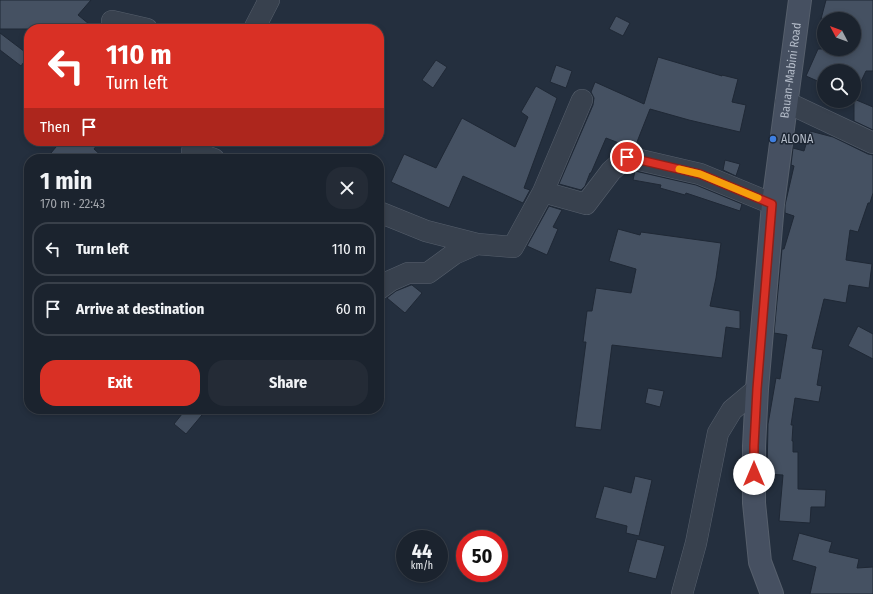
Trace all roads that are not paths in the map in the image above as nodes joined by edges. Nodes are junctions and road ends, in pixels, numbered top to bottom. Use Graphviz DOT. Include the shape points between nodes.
graph roads {
  1 [pos="269,0"];
  2 [pos="800,0"];
  3 [pos="112,21"];
  4 [pos="125,24"];
  5 [pos="257,24"];
  6 [pos="582,100"];
  7 [pos="786,102"];
  8 [pos="873,143"];
  9 [pos="193,150"];
  10 [pos="202,154"];
  11 [pos="543,192"];
  12 [pos="772,204"];
  13 [pos="384,214"];
  14 [pos="477,244"];
  15 [pos="384,285"];
  16 [pos="757,389"];
  17 [pos="682,594"];
  18 [pos="772,594"];
  1 -- 5 [label="street"];
  2 -- 7 [label="main road, Bauan-Mabini Road"];
  3 -- 4 [label="street"];
  6 -- 11 [label="street"];
  7 -- 8 [label="street"];
  7 -- 12 [label="main road, Bauan-Mabini Road"];
  9 -- 10 [label="street"];
  11 -- 12 [label="street" via="586,204 611,170 627,157 700,174"];
  11 -- 14 [label="street" via="513,247"];
  12 -- 16 [label="main road, Bauan-Mabini Road"];
  13 -- 14 [label="street" via="426,231"];
  14 -- 15 [label="street" via="454,254 428,273 408,273"];
  16 -- 17 [label="street" via="732,410 718,433 696,543"];
  16 -- 18 [label="main road, Bauan-Mabini Road" via="754,503 760,562"];
}
